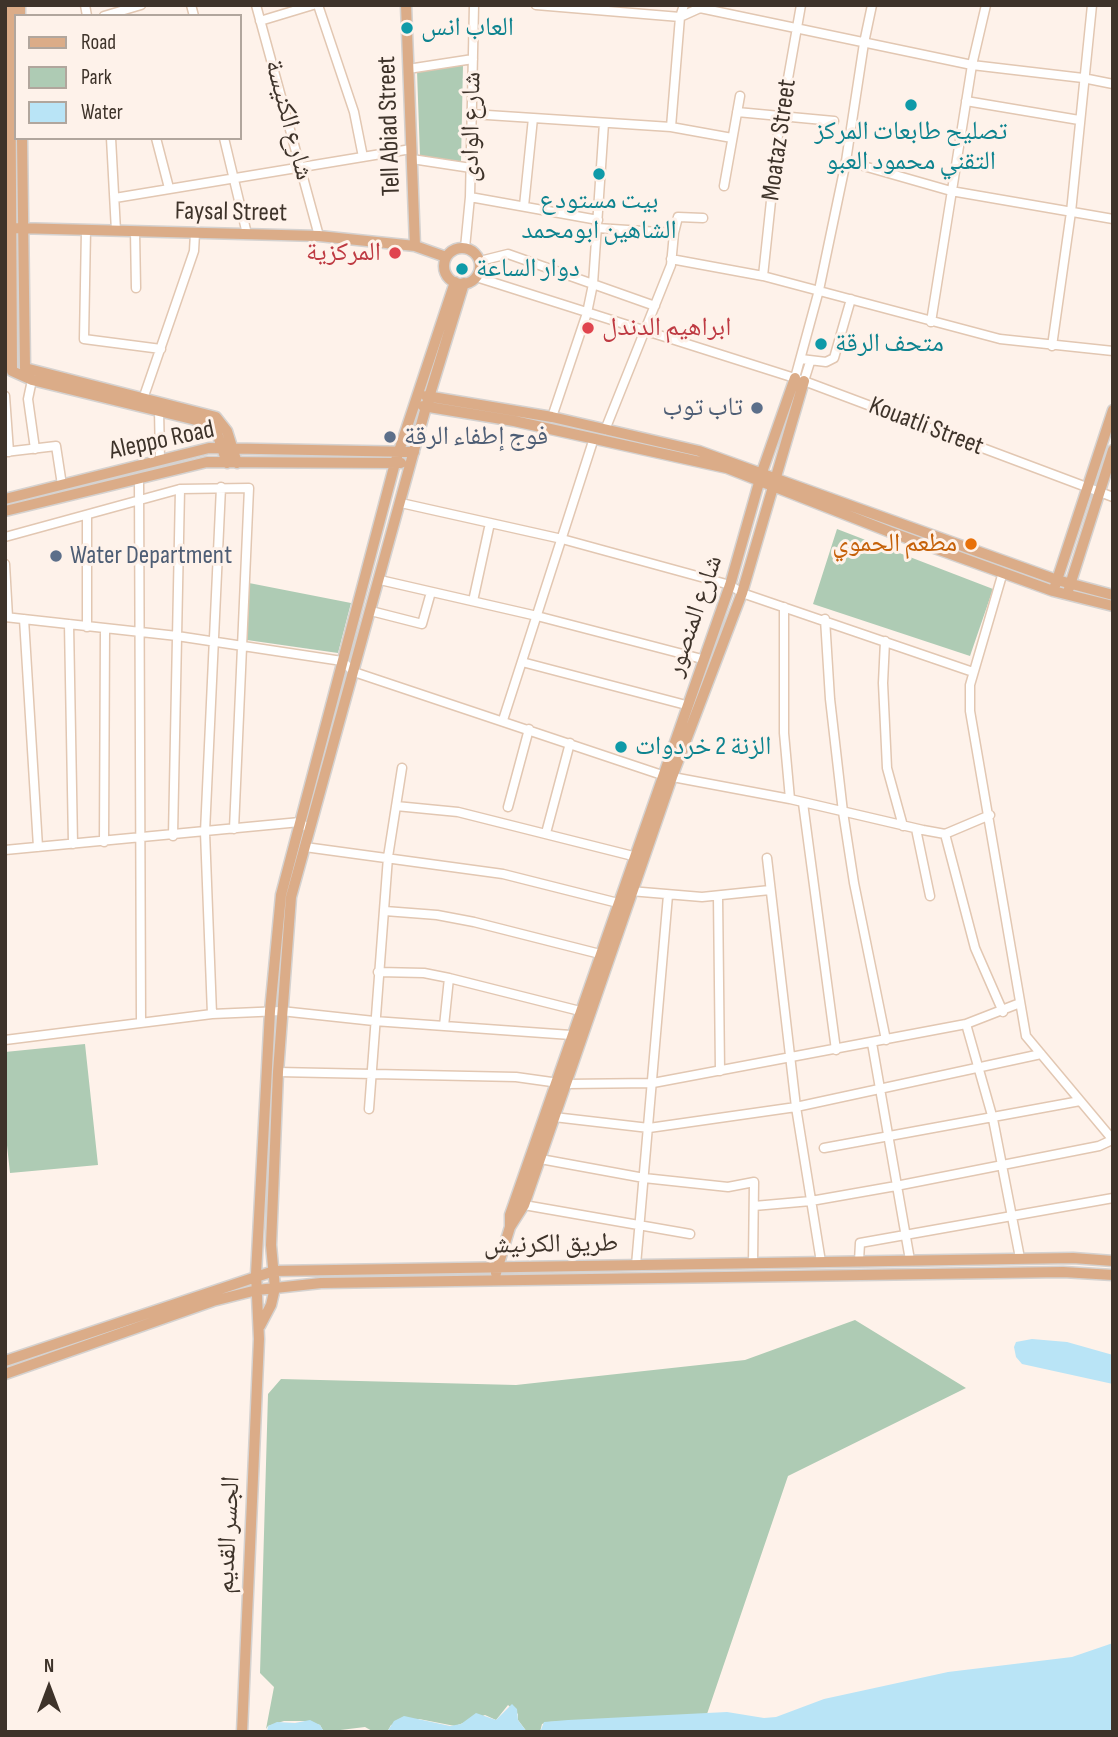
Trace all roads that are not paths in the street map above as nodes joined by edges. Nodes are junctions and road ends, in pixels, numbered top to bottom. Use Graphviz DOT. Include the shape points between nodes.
graph roads {
  1 [pos="10,5"];
  2 [pos="141,5"];
  3 [pos="256,5"];
  4 [pos="315,5"];
  5 [pos="406,5"];
  6 [pos="474,5"];
  7 [pos="538,5"];
  8 [pos="684,5"];
  9 [pos="801,5"];
  10 [pos="872,5"];
  11 [pos="986,5"];
  12 [pos="1092,5"];
  13 [pos="122,13"];
  14 [pos="680,17"];
  15 [pos="260,21"];
  16 [pos="13,31"];
  17 [pos="797,31"];
  18 [pos="863,43"];
  19 [pos="473,59"];
  20 [pos="972,65"];
  21 [pos="408,69"];
  22 [pos="1083,78"];
  23 [pos="1113,84"];
  24 [pos="8,96"];
  25 [pos="740,96"];
  26 [pos="966,101"];
  27 [pos="737,112"];
  28 [pos="472,114"];
  29 [pos="781,116"];
  30 [pos="533,118"];
  31 [pos="1079,120"];
  32 [pos="834,121"];
  33 [pos="604,123"];
  34 [pos="671,127"];
  35 [pos="732,138"];
  36 [pos="22,140"];
  37 [pos="111,140"];
  38 [pos="157,140"];
  39 [pos="224,140"];
  40 [pos="412,154"];
  41 [pos="363,157"];
  42 [pos="846,161"];
  43 [pos="301,166"];
  44 [pos="471,168"];
  45 [pos="233,176"];
  46 [pos="724,186"];
  47 [pos="169,188"];
  48 [pos="951,191"];
  49 [pos="470,197"];
  50 [pos="115,198"];
  51 [pos="523,206"];
  52 [pos="1071,212"];
  53 [pos="703,218"];
  54 [pos="1113,219"];
  55 [pos="598,224"];
  56 [pos="13,228"];
  57 [pos="86,230"];
  58 [pos="117,231"];
  59 [pos="135,231"];
  60 [pos="195,233"];
  61 [pos="674,233"];
  62 [pos="247,234"];
  63 [pos="319,236"];
  64 [pos="415,246"];
  65 [pos="465,248"];
  66 [pos="446,257"];
  67 [pos="671,259"];
  68 [pos="480,261"];
  69 [pos="763,276"];
  70 [pos="476,277"];
  71 [pos="459,283"];
  72 [pos="593,284"];
  73 [pos="136,288"];
  74 [pos="819,290"];
  75 [pos="9,292"];
  76 [pos="851,299"];
  77 [pos="654,306"];
  78 [pos="587,313"];
  79 [pos="931,322"];
  80 [pos="644,332"];
  81 [pos="1052,346"];
  82 [pos="161,349"];
  83 [pos="1113,351"];
  84 [pos="806,360"];
  85 [pos="25,368"];
  86 [pos="8,373"];
  87 [pos="800,379"];
  88 [pos="32,380"];
  89 [pos="5,396"];
  90 [pos="143,399"];
  91 [pos="423,401"];
  92 [pos="159,409"];
  93 [pos="1113,410"];
  94 [pos="552,417"];
  95 [pos="605,430"];
  96 [pos="594,438"];
  97 [pos="228,448"];
  98 [pos="35,449"];
  99 [pos="399,450"];
  100 [pos="1113,450"];
  101 [pos="7,452"];
  102 [pos="414,452"];
  103 [pos="160,460"];
  104 [pos="232,463"];
  105 [pos="395,463"];
  106 [pos="411,463"];
  107 [pos="761,477"];
  108 [pos="139,478"];
  109 [pos="774,481"];
  110 [pos="62,485"];
  111 [pos="220,487"];
  112 [pos="180,489"];
  113 [pos="1087,489"];
  114 [pos="1099,492"];
  115 [pos="1113,497"];
  116 [pos="5,499"];
  117 [pos="139,500"];
  118 [pos="401,503"];
  119 [pos="5,511"];
  120 [pos="87,516"];
  121 [pos="491,523"];
  122 [pos="5,537"];
  123 [pos="562,539"];
  124 [pos="5,564"];
  125 [pos="1003,572"];
  126 [pos="380,580"];
  127 [pos="1057,580"];
  128 [pos="730,585"];
  129 [pos="1068,589"];
  130 [pos="1053,591"];
  131 [pos="431,592"];
  132 [pos="742,593"];
  133 [pos="1113,595"];
  134 [pos="473,601"];
  135 [pos="1113,606"];
  136 [pos="784,607"];
  137 [pos="371,611"];
  138 [pos="537,616"];
  139 [pos="7,617"];
  140 [pos="24,619"];
  141 [pos="825,619"];
  142 [pos="69,624"];
  143 [pos="87,626"];
  144 [pos="105,629"];
  145 [pos="140,633"];
  146 [pos="177,636"];
  147 [pos="885,641"];
  148 [pos="213,642"];
  149 [pos="243,646"];
  150 [pos="702,659"];
  151 [pos="342,661"];
  152 [pos="522,662"];
  153 [pos="354,672"];
  154 [pos="973,672"];
  155 [pos="686,705"];
  156 [pos="503,720"];
  157 [pos="529,729"];
  158 [pos="570,743"];
  159 [pos="402,768"];
  160 [pos="667,776"];
  161 [pos="790,799"];
  162 [pos="803,803"];
  163 [pos="396,806"];
  164 [pos="508,807"];
  165 [pos="844,812"];
  166 [pos="990,815"];
  167 [pos="300,822"];
  168 [pos="903,825"];
  169 [pos="234,829"];
  170 [pos="916,829"];
  171 [pos="310,830"];
  172 [pos="205,832"];
  173 [pos="546,833"];
  174 [pos="945,834"];
  175 [pos="173,836"];
  176 [pos="139,839"];
  177 [pos="104,842"];
  178 [pos="73,844"];
  179 [pos="38,847"];
  180 [pos="305,847"];
  181 [pos="5,850"];
  182 [pos="633,856"];
  183 [pos="388,857"];
  184 [pos="767,858"];
  185 [pos="622,890"];
  186 [pos="769,890"];
  187 [pos="635,891"];
  188 [pos="668,895"];
  189 [pos="718,896"];
  190 [pos="930,896"];
  191 [pos="618,903"];
  192 [pos="385,911"];
  193 [pos="600,954"];
  194 [pos="379,972"];
  195 [pos="449,978"];
  196 [pos="1020,1003"];
  197 [pos="276,1011"];
  198 [pos="580,1011"];
  199 [pos="1003,1012"];
  200 [pos="212,1014"];
  201 [pos="374,1021"];
  202 [pos="141,1022"];
  203 [pos="966,1024"];
  204 [pos="444,1026"];
  205 [pos="571,1035"];
  206 [pos="886,1040"];
  207 [pos="5,1041"];
  208 [pos="872,1043"];
  209 [pos="836,1050"];
  210 [pos="1041,1054"];
  211 [pos="790,1058"];
  212 [pos="979,1068"];
  213 [pos="720,1071"];
  214 [pos="278,1072"];
  215 [pos="371,1074"];
  216 [pos="560,1083"];
  217 [pos="653,1083"];
  218 [pos="879,1089"];
  219 [pos="1080,1101"];
  220 [pos="796,1107"];
  221 [pos="369,1109"];
  222 [pos="554,1117"];
  223 [pos="993,1119"];
  224 [pos="649,1128"];
  225 [pos="888,1139"];
  226 [pos="1113,1140"];
  227 [pos="824,1148"];
  228 [pos="535,1158"];
  229 [pos="1004,1164"];
  230 [pos="644,1178"];
  231 [pos="896,1185"];
  232 [pos="1113,1198"];
  233 [pos="811,1200"];
  234 [pos="524,1205"];
  235 [pos="754,1206"];
  236 [pos="1013,1214"];
  237 [pos="639,1225"];
  238 [pos="510,1227"];
  239 [pos="690,1234"];
  240 [pos="905,1234"];
  241 [pos="1020,1258"];
  242 [pos="910,1260"];
  243 [pos="859,1261"];
  244 [pos="1113,1261"];
  245 [pos="821,1262"];
  246 [pos="753,1263"];
  247 [pos="636,1265"];
  248 [pos="497,1267"];
  249 [pos="434,1268"];
  250 [pos="274,1270"];
  251 [pos="256,1274"];
  252 [pos="1113,1275"];
  253 [pos="495,1279"];
  254 [pos="432,1281"];
  255 [pos="275,1288"];
  256 [pos="257,1290"];
  257 [pos="259,1328"];
  258 [pos="5,1361"];
  259 [pos="5,1374"];
  260 [pos="242,1732"];
  1 -- 16 [label="main road"];
  2 -- 13 [label="street"];
  3 -- 15 [label="street, شارع الكنيسة"];
  4 -- 15 [label="street"];
  4 -- 41 [label="street" via="354,112"];
  5 -- 21 [label="main road, Tell Abiad Street"];
  6 -- 19 [label="street, شارع الوادى"];
  7 -- 14 [label="street"];
  8 -- 14 [label="street"];
  9 -- 17 [label="street, Moataz Street"];
  10 -- 18 [label="street, شارع المنصور"];
  11 -- 20 [label="street"];
  12 -- 22 [label="street"];
  14 -- 17 [label="street" via="700,8"];
  14 -- 34 [label="street"];
  15 -- 43 [label="street, شارع الكنيسة"];
  16 -- 24 [label="main road"];
  17 -- 18 [label="street"];
  17 -- 29 [label="street, Moataz Street"];
  18 -- 20 [label="street"];
  18 -- 42 [label="street, شارع المنصور"];
  19 -- 21 [label="street"];
  19 -- 28 [label="street, شارع الوادى"];
  20 -- 22 [label="street"];
  20 -- 26 [label="street"];
  21 -- 40 [label="main road, Tell Abiad Street"];
  22 -- 23 [label="street"];
  22 -- 31 [label="street"];
  24 -- 56 [label="main road"];
  25 -- 27 [label="street"];
  26 -- 31 [label="street"];
  26 -- 48 [label="street"];
  27 -- 29 [label="street"];
  27 -- 35 [label="street"];
  28 -- 30 [label="street"];
  28 -- 44 [label="street, شارع الوادى"];
  29 -- 32 [label="street"];
  29 -- 69 [label="street, Moataz Street"];
  30 -- 33 [label="street"];
  30 -- 51 [label="street"];
  31 -- 52 [label="street"];
  33 -- 34 [label="street"];
  33 -- 55 [label="street"];
  34 -- 35 [label="street"];
  35 -- 46 [label="street"];
  36 -- 56 [label="main road"];
  37 -- 50 [label="street"];
  38 -- 47 [label="street"];
  39 -- 45 [label="street"];
  40 -- 41 [label="street"];
  40 -- 44 [label="street"];
  40 -- 64 [label="main road, Tell Abiad Street"];
  41 -- 43 [label="street"];
  42 -- 48 [label="street"];
  42 -- 74 [label="street, شارع المنصور"];
  43 -- 45 [label="street"];
  43 -- 63 [label="street, شارع الكنيسة"];
  44 -- 49 [label="street, شارع الوادى"];
  45 -- 47 [label="street"];
  45 -- 62 [label="street"];
  47 -- 50 [label="street"];
  48 -- 52 [label="street"];
  48 -- 79 [label="street"];
  49 -- 51 [label="street"];
  49 -- 65 [label="street, شارع الوادى"];
  50 -- 58 [label="street"];
  51 -- 55 [label="street"];
  52 -- 54 [label="street"];
  52 -- 81 [label="street"];
  53 -- 61 [label="street" via="678,217"];
  55 -- 61 [label="street"];
  55 -- 72 [label="street"];
  56 -- 57 [label="main road, Faysal Street"];
  56 -- 75 [label="main road"];
  56 -- 85 [label="main road"];
  57 -- 58 [label="main road, Faysal Street"];
  57 -- 82 [label="street" via="84,339"];
  58 -- 59 [label="main road, Faysal Street"];
  59 -- 60 [label="main road, Faysal Street"];
  59 -- 73 [label="street"];
  60 -- 62 [label="main road, Faysal Street"];
  60 -- 82 [label="street" via="194,251"];
  61 -- 67 [label="street"];
  62 -- 63 [label="main road, Faysal Street"];
  63 -- 64 [label="main road, Faysal Street"];
  64 -- 66 [label="main road, Faysal Street"];
  65 -- 66 [label="main road"];
  65 -- 68 [label="main road"];
  66 -- 71 [label="main road" via="445,271"];
  67 -- 69 [label="street"];
  67 -- 77 [label="street"];
  68 -- 70 [label="main road"];
  68 -- 72 [label="street" via="508,254"];
  69 -- 74 [label="street"];
  70 -- 71 [label="main road"];
  70 -- 78 [label="street, Kouatli Street"];
  71 -- 91 [label="main road"];
  72 -- 77 [label="street"];
  72 -- 78 [label="street"];
  74 -- 76 [label="street"];
  74 -- 84 [label="street, شارع المنصور"];
  75 -- 86 [label="main road"];
  76 -- 79 [label="street"];
  76 -- 84 [label="street" via="836,355 826,362"];
  77 -- 80 [label="street"];
  78 -- 80 [label="street, Kouatli Street"];
  78 -- 94 [label="street"];
  79 -- 81 [label="street"];
  80 -- 87 [label="street, Kouatli Street"];
  80 -- 95 [label="street"];
  81 -- 83 [label="street"];
  82 -- 90 [label="street"];
  84 -- 87 [label="street, شارع المنصور"];
  85 -- 86 [label="street"];
  85 -- 90 [label="main road"];
  86 -- 88 [label="main road"];
  87 -- 107 [label="main road, شارع المنصور"];
  87 -- 109 [label="main road, شارع المنصور"];
  87 -- 113 [label="street, Kouatli Street"];
  88 -- 92 [label="main road"];
  88 -- 98 [label="street" via="28,399"];
  89 -- 101 [label="street"];
  90 -- 97 [label="main road" via="216,417 227,431"];
  91 -- 94 [label="main road"];
  91 -- 96 [label="main road"];
  91 -- 99 [label="main road"];
  91 -- 102 [label="main road"];
  92 -- 97 [label="main road" via="208,423"];
  92 -- 103 [label="street"];
  93 -- 113 [label="main road"];
  94 -- 95 [label="main road"];
  95 -- 107 [label="main road" via="698,451"];
  96 -- 107 [label="main road"];
  96 -- 123 [label="street"];
  97 -- 99 [label="main road, Aleppo Road"];
  97 -- 103 [label="main road, Aleppo Road" via="202,449"];
  97 -- 104 [label="main road"];
  98 -- 101 [label="street"];
  98 -- 110 [label="street" via="56,446"];
  99 -- 102 [label="main road, Aleppo Road"];
  99 -- 105 [label="main road"];
  100 -- 114 [label="main road"];
  102 -- 106 [label="main road"];
  103 -- 110 [label="main road, Aleppo Road"];
  104 -- 105 [label="main road, Aleppo Road"];
  104 -- 108 [label="main road, Aleppo Road" via="187,466"];
  105 -- 106 [label="main road, Aleppo Road"];
  105 -- 151 [label="main road"];
  106 -- 118 [label="main road"];
  107 -- 109 [label="main road"];
  107 -- 128 [label="main road, شارع المنصور"];
  108 -- 117 [label="street"];
  108 -- 119 [label="main road, Aleppo Road"];
  109 -- 125 [label="main road"];
  109 -- 127 [label="main road"];
  109 -- 132 [label="main road, شارع المنصور"];
  110 -- 116 [label="main road, Aleppo Road"];
  111 -- 112 [label="street"];
  111 -- 148 [label="street"];
  111 -- 149 [label="street" via="249,488"];
  112 -- 117 [label="street"];
  112 -- 146 [label="street"];
  113 -- 114 [label="street, Kouatli Street"];
  113 -- 127 [label="main road"];
  114 -- 115 [label="street, Kouatli Street"];
  114 -- 129 [label="main road"];
  117 -- 120 [label="street"];
  117 -- 145 [label="street"];
  118 -- 121 [label="street"];
  118 -- 126 [label="main road"];
  120 -- 122 [label="street"];
  120 -- 143 [label="street"];
  121 -- 123 [label="street"];
  121 -- 134 [label="street"];
  123 -- 128 [label="street"];
  123 -- 138 [label="street"];
  124 -- 139 [label="street"];
  125 -- 130 [label="main road"];
  125 -- 154 [label="street"];
  126 -- 131 [label="street"];
  126 -- 137 [label="main road"];
  127 -- 129 [label="main road"];
  127 -- 130 [label="main road"];
  128 -- 132 [label="street"];
  128 -- 150 [label="main road, شارع المنصور"];
  129 -- 130 [label="main road"];
  129 -- 133 [label="main road"];
  129 -- 135 [label="main road"];
  131 -- 134 [label="street"];
  131 -- 137 [label="street" via="422,624"];
  132 -- 136 [label="street"];
  132 -- 160 [label="main road, شارع المنصور"];
  134 -- 138 [label="street"];
  136 -- 141 [label="street"];
  136 -- 161 [label="street" via="784,733"];
  137 -- 153 [label="main road"];
  138 -- 150 [label="street"];
  138 -- 152 [label="street"];
  139 -- 140 [label="street"];
  140 -- 142 [label="street"];
  140 -- 179 [label="street"];
  141 -- 147 [label="street"];
  141 -- 165 [label="street"];
  142 -- 143 [label="street"];
  142 -- 178 [label="street"];
  143 -- 144 [label="street"];
  144 -- 145 [label="street"];
  144 -- 177 [label="street"];
  145 -- 146 [label="street"];
  145 -- 176 [label="street"];
  146 -- 148 [label="street"];
  146 -- 175 [label="street"];
  147 -- 154 [label="street"];
  147 -- 168 [label="street" via="887,768"];
  148 -- 149 [label="street"];
  148 -- 172 [label="street"];
  149 -- 151 [label="street"];
  149 -- 169 [label="street"];
  150 -- 155 [label="main road, شارع المنصور"];
  151 -- 153 [label="street"];
  151 -- 167 [label="main road"];
  152 -- 155 [label="street"];
  152 -- 156 [label="street"];
  153 -- 156 [label="street"];
  153 -- 171 [label="main road"];
  154 -- 166 [label="street" via="970,711"];
  155 -- 160 [label="main road, شارع المنصور"];
  156 -- 157 [label="street"];
  157 -- 158 [label="street"];
  157 -- 164 [label="street"];
  158 -- 160 [label="street"];
  158 -- 173 [label="street"];
  159 -- 163 [label="street"];
  160 -- 161 [label="street"];
  160 -- 182 [label="main road, شارع المنصور"];
  160 -- 187 [label="main road, شارع المنصور"];
  161 -- 162 [label="street"];
  162 -- 165 [label="street"];
  162 -- 209 [label="street"];
  163 -- 173 [label="street" via="458,812"];
  163 -- 183 [label="street"];
  165 -- 168 [label="street"];
  165 -- 206 [label="street"];
  166 -- 174 [label="street"];
  166 -- 196 [label="street"];
  167 -- 169 [label="street"];
  167 -- 171 [label="street"];
  167 -- 197 [label="main road" via="281,895"];
  168 -- 170 [label="street"];
  169 -- 172 [label="street"];
  170 -- 174 [label="street"];
  170 -- 190 [label="street"];
  171 -- 180 [label="main road"];
  172 -- 175 [label="street"];
  172 -- 200 [label="street"];
  173 -- 182 [label="street"];
  174 -- 199 [label="street" via="975,948"];
  175 -- 176 [label="street"];
  176 -- 177 [label="street"];
  176 -- 202 [label="street"];
  177 -- 178 [label="street"];
  178 -- 179 [label="street"];
  179 -- 181 [label="street"];
  180 -- 183 [label="street"];
  180 -- 197 [label="main road" via="291,897"];
  182 -- 185 [label="main road, شارع المنصور"];
  183 -- 191 [label="street" via="503,874"];
  183 -- 192 [label="street"];
  184 -- 186 [label="street"];
  185 -- 187 [label="street"];
  185 -- 191 [label="main road, شارع المنصور"];
  186 -- 189 [label="street"];
  186 -- 211 [label="street"];
  187 -- 188 [label="street"];
  187 -- 216 [label="main road, شارع المنصور"];
  188 -- 189 [label="street"];
  188 -- 217 [label="street"];
  189 -- 213 [label="street"];
  191 -- 193 [label="main road, شارع المنصور"];
  192 -- 193 [label="street" via="449,917"];
  192 -- 194 [label="street"];
  193 -- 198 [label="main road, شارع المنصور"];
  194 -- 195 [label="street"];
  194 -- 201 [label="street"];
  195 -- 198 [label="street"];
  195 -- 204 [label="street"];
  196 -- 199 [label="street"];
  196 -- 210 [label="street" via="1026,1036"];
  197 -- 200 [label="street"];
  197 -- 201 [label="street"];
  197 -- 214 [label="main road"];
  197 -- 251 [label="main road, الجسر القديم"];
  198 -- 205 [label="main road, شارع المنصور"];
  199 -- 203 [label="street"];
  200 -- 202 [label="street"];
  201 -- 204 [label="street"];
  201 -- 215 [label="street"];
  202 -- 207 [label="street"];
  203 -- 206 [label="street"];
  203 -- 212 [label="street"];
  204 -- 205 [label="street"];
  205 -- 216 [label="main road, شارع المنصور"];
  206 -- 208 [label="street"];
  208 -- 209 [label="street"];
  208 -- 218 [label="street"];
  209 -- 211 [label="street"];
  210 -- 212 [label="street"];
  210 -- 219 [label="street"];
  211 -- 213 [label="street"];
  211 -- 220 [label="street"];
  212 -- 218 [label="street"];
  212 -- 223 [label="street"];
  213 -- 217 [label="street"];
  214 -- 215 [label="street"];
  214 -- 250 [label="main road" via="271,1245"];
  215 -- 216 [label="street" via="516,1077"];
  215 -- 221 [label="street"];
  216 -- 217 [label="street"];
  216 -- 222 [label="main road, شارع المنصور"];
  216 -- 228 [label="main road, شارع المنصور"];
  217 -- 224 [label="street"];
  218 -- 220 [label="street"];
  218 -- 225 [label="street"];
  219 -- 223 [label="street"];
  219 -- 226 [label="street"];
  220 -- 224 [label="street"];
  220 -- 233 [label="street"];
  222 -- 224 [label="street"];
  222 -- 228 [label="main road, شارع المنصور"];
  223 -- 225 [label="street"];
  223 -- 229 [label="street"];
  224 -- 230 [label="street"];
  225 -- 227 [label="street"];
  225 -- 231 [label="street"];
  226 -- 229 [label="street"];
  228 -- 230 [label="street"];
  228 -- 234 [label="main road, شارع المنصور"];
  228 -- 238 [label="main road, شارع المنصور" via="510,1215"];
  229 -- 231 [label="street"];
  229 -- 236 [label="street"];
  230 -- 235 [label="street" via="728,1188 754,1182"];
  230 -- 237 [label="street"];
  231 -- 233 [label="street"];
  231 -- 240 [label="street"];
  232 -- 236 [label="street"];
  233 -- 235 [label="street"];
  233 -- 245 [label="street"];
  234 -- 237 [label="street"];
  234 -- 238 [label="main road, شارع المنصور"];
  235 -- 246 [label="street"];
  236 -- 240 [label="street"];
  236 -- 241 [label="street"];
  237 -- 239 [label="street"];
  237 -- 247 [label="street"];
  238 -- 248 [label="main road, شارع المنصور"];
  240 -- 242 [label="street"];
  240 -- 243 [label="street" via="860,1243"];
  241 -- 242 [label="main road, طريق الكرنيش"];
  241 -- 244 [label="main road, طريق الكرنيش"];
  242 -- 243 [label="main road, طريق الكرنيش"];
  243 -- 245 [label="main road, طريق الكرنيش"];
  245 -- 246 [label="main road, طريق الكرنيش"];
  246 -- 247 [label="main road, طريق الكرنيش"];
  247 -- 248 [label="main road, طريق الكرنيش"];
  248 -- 249 [label="main road, طريق الكرنيش"];
  248 -- 253 [label="main road, شارع المنصور"];
  249 -- 250 [label="main road, طريق الكرنيش"];
  249 -- 254 [label="main road"];
  250 -- 251 [label="main road, طريق الكرنيش"];
  250 -- 255 [label="main road"];
  251 -- 256 [label="main road, الجسر القديم"];
  251 -- 258 [label="main road, طريق الكرنيش"];
  252 -- 253 [label="main road, طريق الكرنيش"];
  253 -- 254 [label="main road, طريق الكرنيش"];
  254 -- 255 [label="main road, طريق الكرنيش"];
  255 -- 256 [label="main road, طريق الكرنيش"];
  255 -- 257 [label="main road"];
  256 -- 257 [label="main road, الجسر القديم"];
  256 -- 259 [label="main road, طريق الكرنيش"];
  257 -- 260 [label="main road, الجسر القديم"];
}
